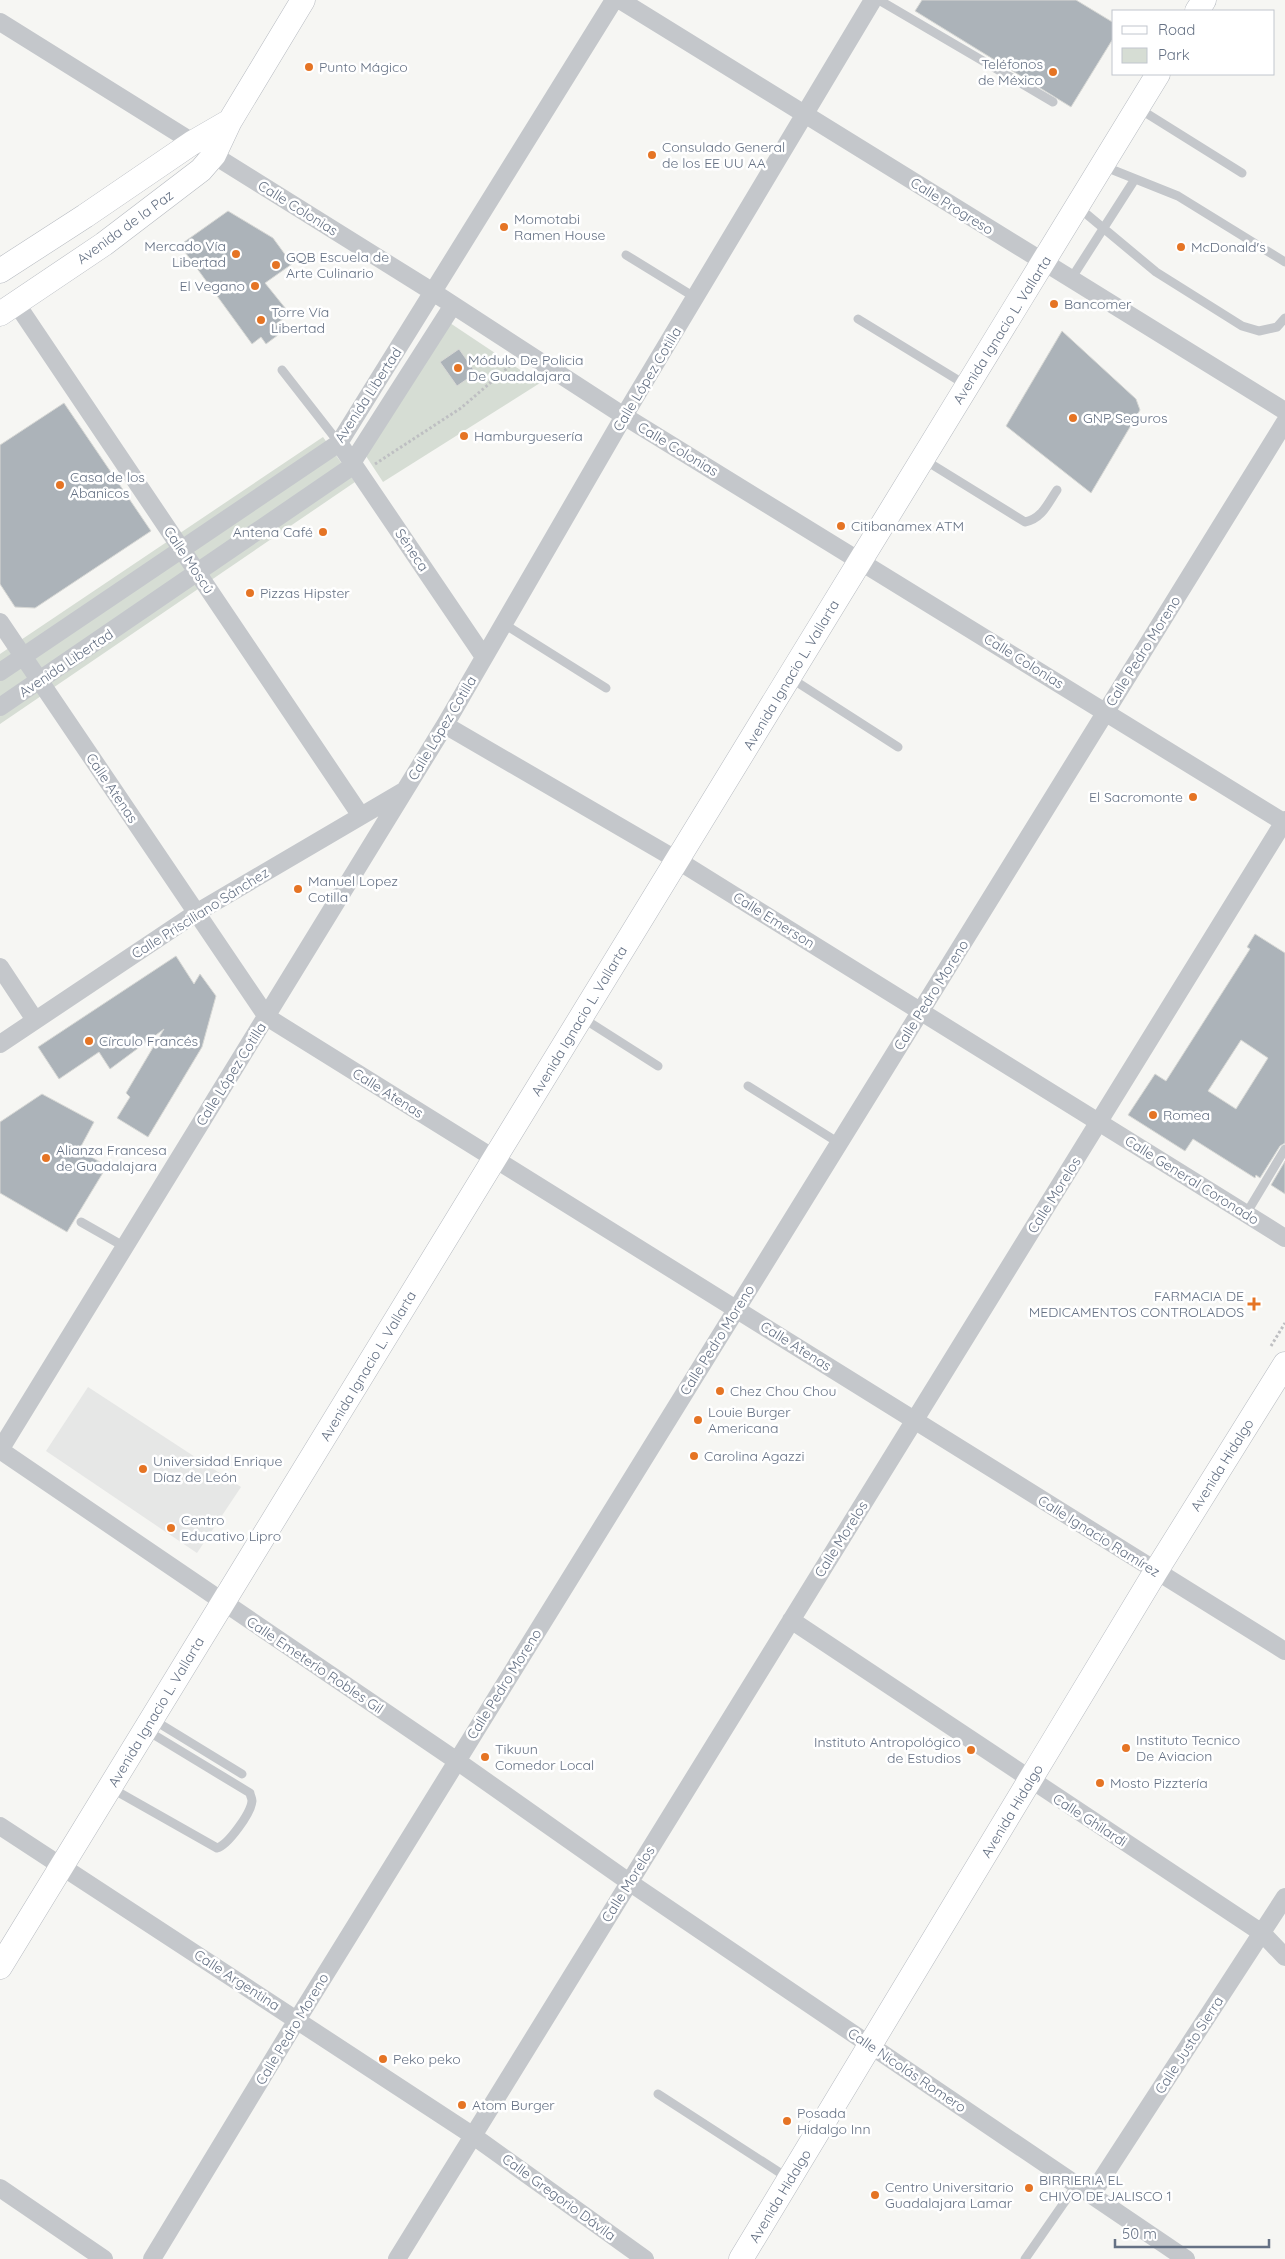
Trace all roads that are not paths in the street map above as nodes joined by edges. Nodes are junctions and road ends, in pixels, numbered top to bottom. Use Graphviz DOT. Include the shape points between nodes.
graph roads {
  1 [pos="303,0"];
  2 [pos="614,0"];
  3 [pos="620,0"];
  4 [pos="873,0"];
  5 [pos="879,0"];
  6 [pos="0,22"];
  7 [pos="1157,75"];
  8 [pos="1054,102"];
  9 [pos="1137,108"];
  10 [pos="806,115"];
  11 [pos="230,121"];
  12 [pos="192,143"];
  13 [pos="214,155"];
  14 [pos="1102,166"];
  15 [pos="1242,173"];
  16 [pos="1135,179"];
  17 [pos="1078,206"];
  18 [pos="1104,228"];
  19 [pos="626,255"];
  20 [pos="1044,262"];
  21 [pos="1285,262"];
  22 [pos="0,271"];
  23 [pos="1071,279"];
  24 [pos="433,292"];
  25 [pos="696,298"];
  26 [pos="452,305"];
  27 [pos="8,309"];
  28 [pos="1285,318"];
  29 [pos="858,319"];
  30 [pos="282,370"];
  31 [pos="967,386"];
  32 [pos="1285,411"];
  33 [pos="624,416"];
  34 [pos="1285,422"];
  35 [pos="339,444"];
  36 [pos="923,459"];
  37 [pos="355,467"];
  38 [pos="1057,490"];
  39 [pos="182,550"];
  40 [pos="861,560"];
  41 [pos="198,573"];
  42 [pos="0,622"];
  43 [pos="504,624"];
  44 [pos="23,656"];
  45 [pos="484,657"];
  46 [pos="0,672"];
  47 [pos="789,677"];
  48 [pos="39,680"];
  49 [pos="606,688"];
  50 [pos="0,707"];
  51 [pos="1106,711"];
  52 [pos="445,725"];
  53 [pos="898,747"];
  54 [pos="405,790"];
  55 [pos="361,816"];
  56 [pos="1285,822"];
  57 [pos="677,860"];
  58 [pos="196,912"];
  59 [pos="0,968"];
  60 [pos="920,1011"];
  61 [pos="267,1017"];
  62 [pos="581,1017"];
  63 [pos="35,1020"];
  64 [pos="0,1044"];
  65 [pos="658,1066"];
  66 [pos="748,1086"];
  67 [pos="1099,1122"];
  68 [pos="839,1143"];
  69 [pos="1285,1149"];
  70 [pos="495,1159"];
  71 [pos="1246,1214"];
  72 [pos="81,1222"];
  73 [pos="1285,1238"];
  74 [pos="125,1247"];
  75 [pos="736,1309"];
  76 [pos="1285,1364"];
  77 [pos="914,1420"];
  78 [pos="0,1450"];
  79 [pos="1156,1571"];
  80 [pos="223,1602"];
  81 [pos="791,1620"];
  82 [pos="1285,1651"];
  83 [pos="149,1724"];
  84 [pos="457,1761"];
  85 [pos="242,1774"];
  86 [pos="1030,1781"];
  87 [pos="110,1788"];
  88 [pos="0,1826"];
  89 [pos="62,1866"];
  90 [pos="629,1882"];
  91 [pos="1285,1897"];
  92 [pos="1262,1933"];
  93 [pos="1285,1957"];
  94 [pos="0,1968"];
  95 [pos="297,2020"];
  96 [pos="872,2046"];
  97 [pos="658,2094"];
  98 [pos="472,2135"];
  99 [pos="790,2180"];
  100 [pos="1077,2184"];
  101 [pos="0,2188"];
  102 [pos="1092,2194"];
  103 [pos="104,2259"];
  104 [pos="152,2259"];
  105 [pos="397,2259"];
  106 [pos="645,2259"];
  107 [pos="741,2259"];
  108 [pos="1025,2259"];
  109 [pos="1186,2259"];
  1 -- 11 [label="main road, Avenida de la Paz"];
  2 -- 24 [label="street, Avenida Libertad"];
  3 -- 10 [label="street, Calle Progreso"];
  4 -- 10 [label="street, Calle López Cotilla"];
  5 -- 8 [label="lane"];
  6 -- 12 [label="street, Calle Colonias"];
  7 -- 9 [label="main road, Avenida Ignacio L. Vallarta"];
  9 -- 14 [label="main road, Avenida Ignacio L. Vallarta"];
  9 -- 15 [label="lane"];
  10 -- 20 [label="street, Calle Progreso"];
  10 -- 25 [label="street, Calle López Cotilla"];
  11 -- 12 [label="main road, Avenida de la Paz"];
  11 -- 13 [label="main road, Avenida de la Paz"];
  12 -- 13 [label="street, Calle Colonias"];
  12 -- 22 [label="main road, Avenida de la Paz"];
  13 -- 24 [label="street, Calle Colonias"];
  13 -- 27 [label="main road, Avenida de la Paz" via="201,170 112,238"];
  14 -- 16 [label="lane"];
  14 -- 17 [label="main road, Avenida Ignacio L. Vallarta"];
  16 -- 18 [label="lane"];
  16 -- 21 [label="lane" via="1195,205"];
  17 -- 18 [label="lane"];
  17 -- 20 [label="main road, Avenida Ignacio L. Vallarta"];
  18 -- 23 [label="lane"];
  18 -- 28 [label="lane" via="1156,272 1242,326 1259,331 1276,327"];
  19 -- 25 [label="lane"];
  20 -- 23 [label="street, Calle Progreso"];
  20 -- 31 [label="main road, Avenida Ignacio L. Vallarta"];
  23 -- 32 [label="street, Calle Progreso"];
  24 -- 26 [label="street, Calle Colonias"];
  24 -- 35 [label="street, Avenida Libertad"];
  25 -- 33 [label="street, Calle López Cotilla"];
  26 -- 33 [label="street, Calle Colonias"];
  26 -- 37 [label="street"];
  27 -- 39 [label="street, Calle Moscú"];
  29 -- 31 [label="lane"];
  30 -- 35 [label="lane"];
  31 -- 36 [label="main road, Avenida Ignacio L. Vallarta"];
  33 -- 40 [label="street, Calle Colonias"];
  33 -- 43 [label="street, Calle López Cotilla"];
  34 -- 51 [label="street, Calle Pedro Moreno"];
  35 -- 37 [label="street, Séneca"];
  35 -- 39 [label="street, Avenida Libertad"];
  36 -- 38 [label="lane" via="1025,522 1041,515"];
  36 -- 40 [label="main road, Avenida Ignacio L. Vallarta"];
  37 -- 41 [label="street, Avenida Libertad"];
  37 -- 45 [label="street, Séneca"];
  39 -- 41 [label="street, Calle Moscú"];
  39 -- 44 [label="street, Avenida Libertad"];
  40 -- 47 [label="main road, Avenida Ignacio L. Vallarta"];
  40 -- 51 [label="street, Calle Colonias"];
  41 -- 48 [label="street, Avenida Libertad"];
  41 -- 55 [label="street, Calle Moscú"];
  42 -- 44 [label="street, Calle Atenas"];
  43 -- 45 [label="street, Calle López Cotilla"];
  43 -- 49 [label="lane"];
  44 -- 46 [label="street, Avenida Libertad"];
  44 -- 48 [label="street, Calle Atenas"];
  45 -- 52 [label="street, Calle López Cotilla"];
  47 -- 53 [label="lane"];
  47 -- 57 [label="main road, Avenida Ignacio L. Vallarta"];
  48 -- 50 [label="street, Avenida Libertad"];
  48 -- 58 [label="street, Calle Atenas"];
  51 -- 56 [label="street, Calle Colonias"];
  51 -- 60 [label="street, Calle Pedro Moreno"];
  52 -- 54 [label="street, Calle López Cotilla"];
  52 -- 57 [label="street, Calle Emerson"];
  54 -- 55 [label="street, Calle Prisciliano Sánchez"];
  54 -- 61 [label="street, Calle López Cotilla"];
  55 -- 58 [label="street, Calle Prisciliano Sánchez"];
  56 -- 67 [label="street, Calle Morelos"];
  57 -- 60 [label="street, Calle Emerson"];
  57 -- 62 [label="main road, Avenida Ignacio L. Vallarta"];
  58 -- 61 [label="street, Calle Atenas"];
  58 -- 63 [label="street, Calle Prisciliano Sánchez"];
  59 -- 63 [label="street"];
  60 -- 67 [label="street, Calle Emerson"];
  60 -- 68 [label="street, Calle Pedro Moreno"];
  61 -- 70 [label="street, Calle Atenas"];
  61 -- 74 [label="street, Calle López Cotilla"];
  62 -- 65 [label="lane"];
  62 -- 70 [label="main road, Avenida Ignacio L. Vallarta"];
  63 -- 64 [label="street, Calle Prisciliano Sánchez"];
  66 -- 68 [label="lane"];
  67 -- 71 [label="street, Calle General Coronado"];
  67 -- 77 [label="street, Calle Morelos"];
  68 -- 75 [label="street, Calle Pedro Moreno"];
  69 -- 71 [label="lane"];
  70 -- 75 [label="street, Calle Atenas"];
  70 -- 80 [label="main road, Avenida Ignacio L. Vallarta"];
  71 -- 73 [label="street, Calle General Coronado"];
  72 -- 74 [label="lane"];
  74 -- 78 [label="street, Calle López Cotilla"];
  75 -- 77 [label="street, Calle Atenas"];
  75 -- 84 [label="street, Calle Pedro Moreno"];
  76 -- 79 [label="main road, Avenida Hidalgo"];
  77 -- 79 [label="street, Calle Ignacio Ramírez"];
  77 -- 81 [label="street, Calle Morelos"];
  78 -- 80 [label="street, Calle Emeterio Robles Gil"];
  79 -- 82 [label="street, Calle Ignacio Ramírez"];
  79 -- 86 [label="main road, Avenida Hidalgo"];
  80 -- 83 [label="main road, Avenida Ignacio L. Vallarta"];
  80 -- 84 [label="street, Calle Emeterio Robles Gil"];
  81 -- 86 [label="street, Calle Ghilardi"];
  81 -- 90 [label="street, Calle Morelos"];
  83 -- 85 [label="lane"];
  83 -- 87 [label="main road, Avenida Ignacio L. Vallarta"];
  83 -- 87 [label="lane" via="250,1793 252,1801 230,1840 217,1848 208,1845"];
  84 -- 90 [label="street, Calle Emeterio Robles Gil"];
  84 -- 95 [label="street, Calle Pedro Moreno"];
  86 -- 92 [label="street, Calle Ghilardi"];
  86 -- 96 [label="main road, Avenida Hidalgo"];
  87 -- 89 [label="main road, Avenida Ignacio L. Vallarta"];
  88 -- 89 [label="street, Calle Argentina"];
  89 -- 94 [label="main road, Avenida Ignacio L. Vallarta"];
  89 -- 95 [label="street, Calle Argentina"];
  90 -- 96 [label="street, Calle Nicolás Romero"];
  90 -- 98 [label="street, Calle Morelos"];
  91 -- 92 [label="street, Calle Justo Sierra"];
  92 -- 93 [label="street, Calle Ghilardi"];
  92 -- 102 [label="street, Calle Justo Sierra"];
  95 -- 98 [label="street, Calle Argentina"];
  95 -- 104 [label="street, Calle Pedro Moreno"];
  96 -- 99 [label="main road, Avenida Hidalgo"];
  96 -- 100 [label="street, Calle Nicolás Romero"];
  97 -- 99 [label="lane"];
  98 -- 105 [label="street, Calle Morelos"];
  98 -- 106 [label="street, Calle Gregorio Dávila"];
  99 -- 107 [label="main road, Avenida Hidalgo"];
  100 -- 102 [label="street, Calle Nicolás Romero"];
  100 -- 108 [label="lane"];
  101 -- 103 [label="street"];
  102 -- 109 [label="street, Calle Nicolás Romero"];
}
